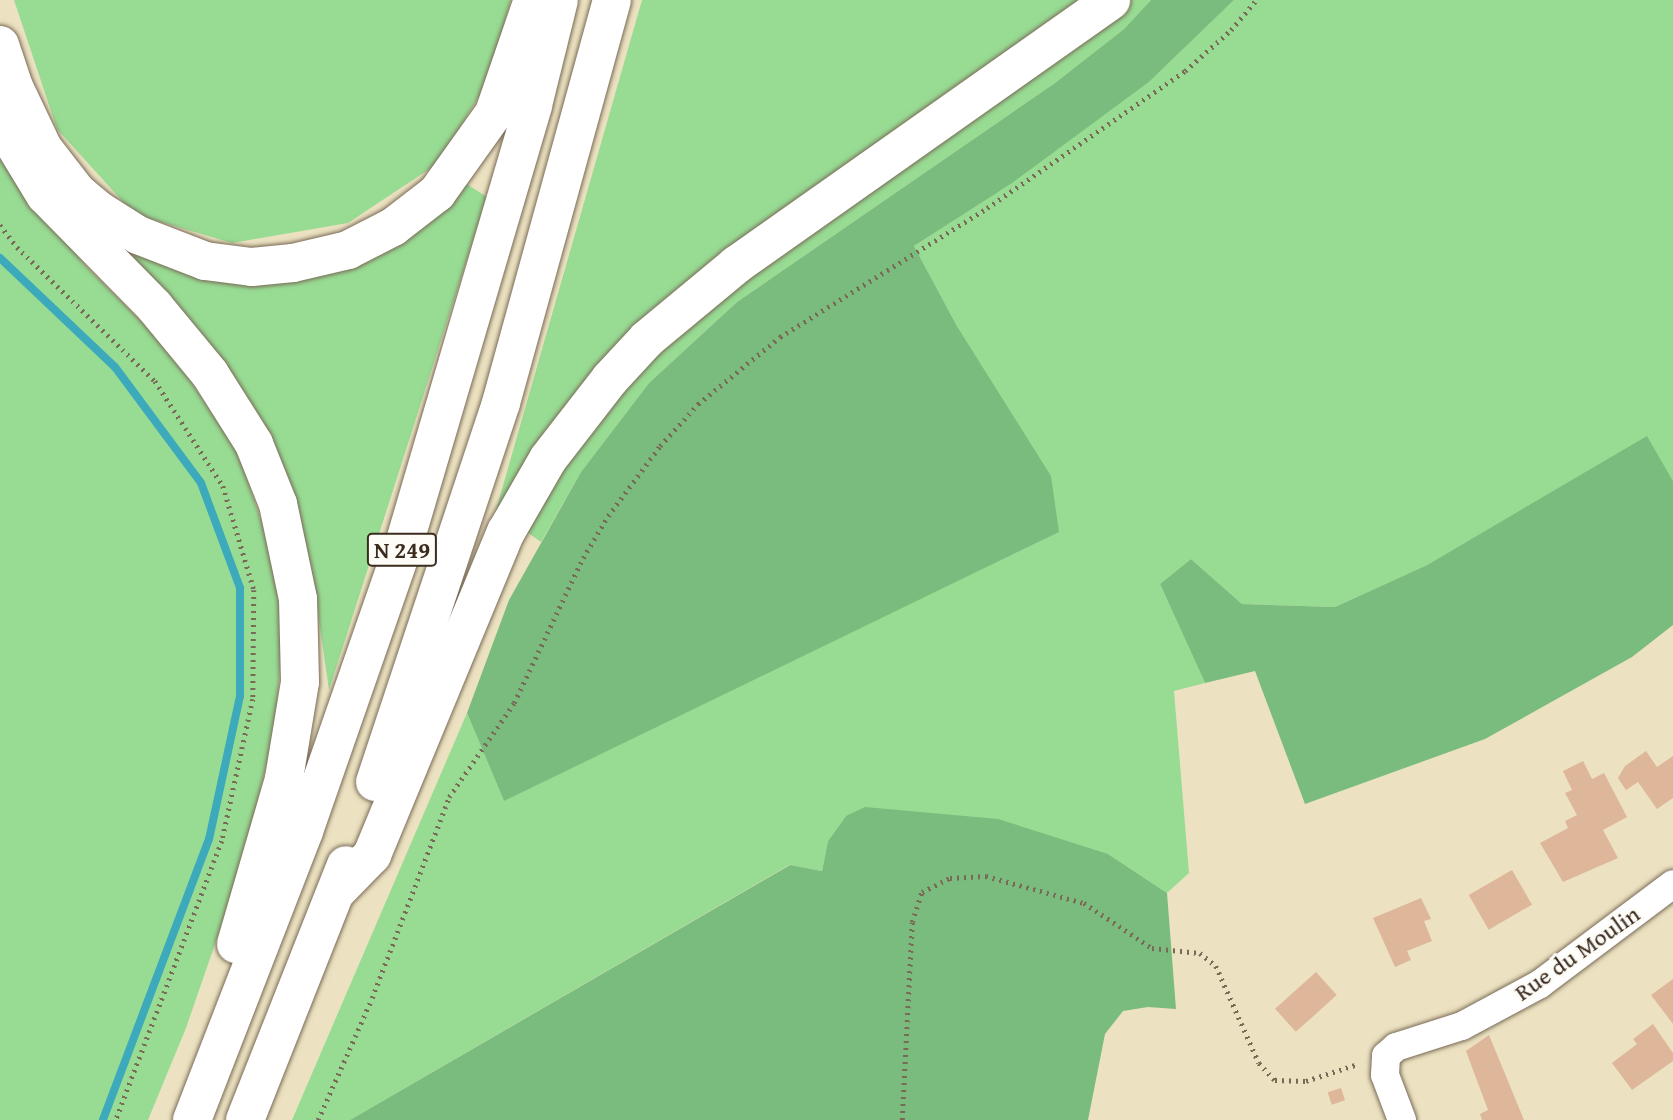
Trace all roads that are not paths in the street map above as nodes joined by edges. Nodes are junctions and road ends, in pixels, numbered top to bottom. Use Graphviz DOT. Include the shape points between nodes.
graph roads {
  1 [pos="533,0"];
  2 [pos="559,0"];
  3 [pos="612,0"];
  4 [pos="1111,0"];
  5 [pos="0,45"];
  6 [pos="0,121"];
  7 [pos="1673,884"];
  8 [pos="338,890"];
  9 [pos="199,1104"];
  10 [pos="245,1120"];
  11 [pos="1402,1120"];
  1 -- 5 [label="highway" via="494,113 437,193 393,228 348,250 252,267 205,261 138,235 77,192 43,148"];
  2 -- 9 [label="highway, N 249" via="533,105 405,541 304,831"];
  3 -- 8 [label="highway, N 249" via="501,403"];
  4 -- 8 [label="highway" via="736,265 664,324 610,379 548,460 506,532 372,856"];
  6 -- 9 [label="highway" via="45,195 154,306 239,417 278,504 294,568 301,626 297,712 284,779 235,950 198,1042"];
  7 -- 11 [label="street, Rue du Moulin" via="1540,984 1462,1026 1396,1047 1386,1056 1385,1075"];
  8 -- 10 [label="highway, N 249"];
}
